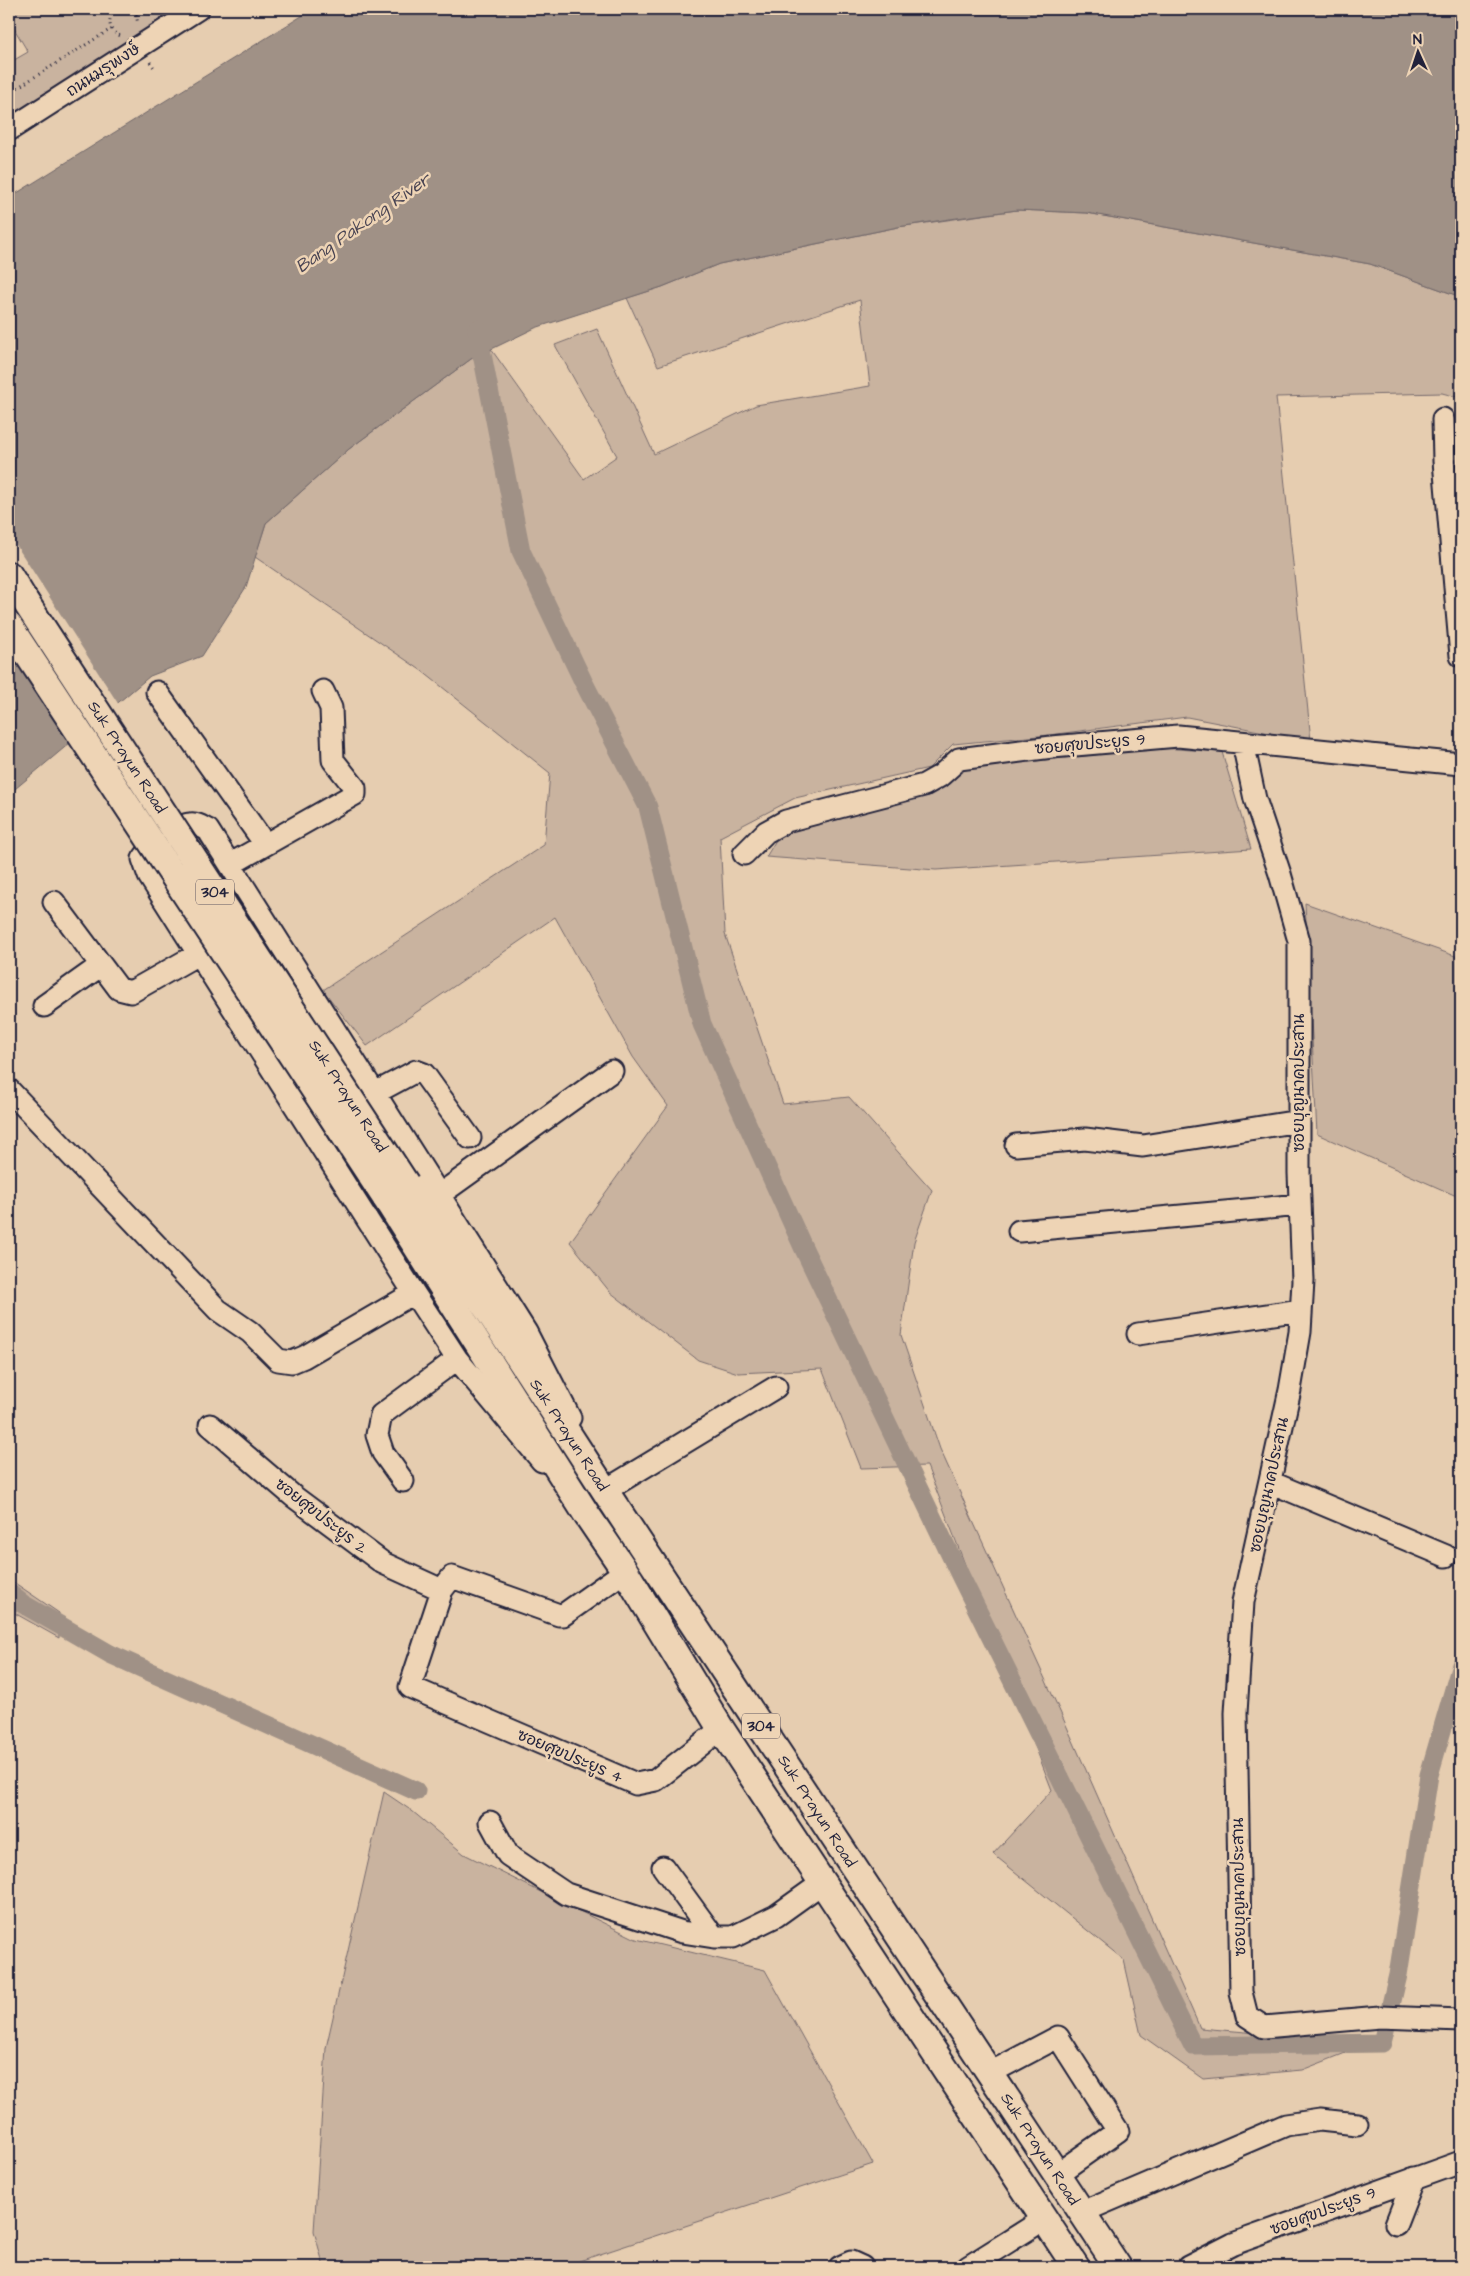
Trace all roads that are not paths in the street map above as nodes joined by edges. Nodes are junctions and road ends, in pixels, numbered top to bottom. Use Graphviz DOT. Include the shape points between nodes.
graph roads {
  1 [pos="198,9"];
  2 [pos="9,130"];
  3 [pos="1443,419"];
  4 [pos="9,575"];
  5 [pos="9,579"];
  6 [pos="25,600"];
  7 [pos="9,626"];
  8 [pos="1461,656"];
  9 [pos="323,691"];
  10 [pos="157,692"];
  11 [pos="1243,743"];
  12 [pos="1461,764"];
  13 [pos="265,844"];
  14 [pos="744,854"];
  15 [pos="231,864"];
  16 [pos="54,902"];
  17 [pos="198,954"];
  18 [pos="100,966"];
  19 [pos="44,1006"];
  20 [pos="612,1072"];
  21 [pos="9,1090"];
  22 [pos="374,1093"];
  23 [pos="1299,1121"];
  24 [pos="470,1138"];
  25 [pos="1016,1145"];
  26 [pos="396,1190"];
  27 [pos="439,1195"];
  28 [pos="1300,1205"];
  29 [pos="1019,1230"];
  30 [pos="414,1293"];
  31 [pos="1302,1310"];
  32 [pos="1138,1334"];
  33 [pos="457,1359"];
  34 [pos="776,1387"];
  35 [pos="210,1425"];
  36 [pos="403,1481"];
  37 [pos="1270,1482"];
  38 [pos="609,1495"];
  39 [pos="586,1515"];
  40 [pos="1446,1556"];
  41 [pos="624,1571"];
  42 [pos="442,1590"];
  43 [pos="721,1729"];
  44 [pos="490,1822"];
  45 [pos="663,1867"];
  46 [pos="822,1883"];
  47 [pos="714,1937"];
  48 [pos="1461,2020"];
  49 [pos="990,2073"];
  50 [pos="1357,2124"];
  51 [pos="1461,2162"];
  52 [pos="1056,2174"];
  53 [pos="1414,2178"];
  54 [pos="1082,2212"];
  55 [pos="1046,2218"];
  56 [pos="1396,2224"];
  57 [pos="840,2267"];
  58 [pos="862,2267"];
  59 [pos="968,2267"];
  60 [pos="1076,2267"];
  61 [pos="1118,2267"];
  62 [pos="1188,2267"];
  1 -- 2 [label="street, ถนนมรุพงษ์"];
  3 -- 8 [label="street"];
  4 -- 6 [label="main road, Suk Prayun Road / 304"];
  5 -- 6 [label="main road, Suk Prayun Road / 304"];
  6 -- 26 [label="main road, Suk Prayun Road / 304, bridge"];
  7 -- 26 [label="main road, Suk Prayun Road / 304, bridge"];
  9 -- 13 [label="street" via="331,708 333,760 355,788 355,794"];
  10 -- 13 [label="street"];
  11 -- 12 [label="street, ซอยศุขประยูร 9"];
  11 -- 14 [label="street, ซอยศุขประยูร 9" via="1178,736 959,759 924,785 786,821 766,832"];
  11 -- 23 [label="street, ซอยบุญนาคประสาน" via="1255,799 1299,941"];
  13 -- 15 [label="street"];
  15 -- 17 [label="street" via="208,830 196,824 187,824 148,849 143,859 149,876"];
  15 -- 22 [label="street"];
  16 -- 18 [label="street"];
  17 -- 18 [label="street" via="131,992 119,989"];
  17 -- 30 [label="street"];
  18 -- 19 [label="street"];
  20 -- 27 [label="street"];
  21 -- 30 [label="street" via="218,1310 250,1332 278,1360 292,1362 304,1357"];
  22 -- 24 [label="street" via="406,1074 416,1071 424,1074"];
  22 -- 27 [label="street"];
  23 -- 25 [label="street" via="1143,1146 1085,1139"];
  23 -- 28 [label="street, ซอยบุญนาคประสาน"];
  26 -- 38 [label="main road, Suk Prayun Road / 304"];
  26 -- 39 [label="main road, Suk Prayun Road / 304"];
  27 -- 38 [label="street" via="526,1332"];
  28 -- 29 [label="street"];
  28 -- 31 [label="street, ซอยบุญนาคประสาน"];
  30 -- 33 [label="street"];
  31 -- 32 [label="street"];
  31 -- 37 [label="street, ซอยบุญนาคประสาน" via="1290,1390"];
  33 -- 36 [label="street" via="381,1415 377,1435 383,1453"];
  33 -- 39 [label="street"];
  34 -- 38 [label="street"];
  35 -- 42 [label="street, ซอยศุขประยูร 2" via="293,1496 383,1564"];
  37 -- 40 [label="street"];
  37 -- 48 [label="street, ซอยบุญนาคประสาน" via="1243,1602 1236,1713 1241,1992 1247,2016 1264,2027 1380,2017"];
  38 -- 49 [label="main road, Suk Prayun Road / 304"];
  39 -- 41 [label="main road, Suk Prayun Road / 304"];
  41 -- 42 [label="street" via="563,1615 458,1578 448,1579"];
  41 -- 43 [label="main road, Suk Prayun Road / 304"];
  42 -- 43 [label="street, ซอยศุขประยูร 4" via="410,1687 636,1784 656,1780"];
  43 -- 46 [label="main road, Suk Prayun Road / 304"];
  44 -- 47 [label="street" via="508,1855 566,1894 682,1932"];
  45 -- 47 [label="street"];
  46 -- 47 [label="street" via="776,1916 733,1937"];
  46 -- 55 [label="main road, Suk Prayun Road / 304"];
  49 -- 52 [label="main road, Suk Prayun Road / 304"];
  49 -- 52 [label="street" via="1058,2036 1118,2131"];
  50 -- 54 [label="street" via="1320,2120 1286,2125"];
  51 -- 53 [label="street, ซอยศุขประยูร 9"];
  52 -- 54 [label="main road, Suk Prayun Road / 304"];
  53 -- 56 [label="street"];
  53 -- 62 [label="street, ซอยศุขประยูร 9" via="1233,2244"];
  54 -- 61 [label="main road, Suk Prayun Road / 304"];
  55 -- 59 [label="street"];
  55 -- 60 [label="main road, Suk Prayun Road / 304"];
  57 -- 58 [label="street" via="851,2262"];
}
